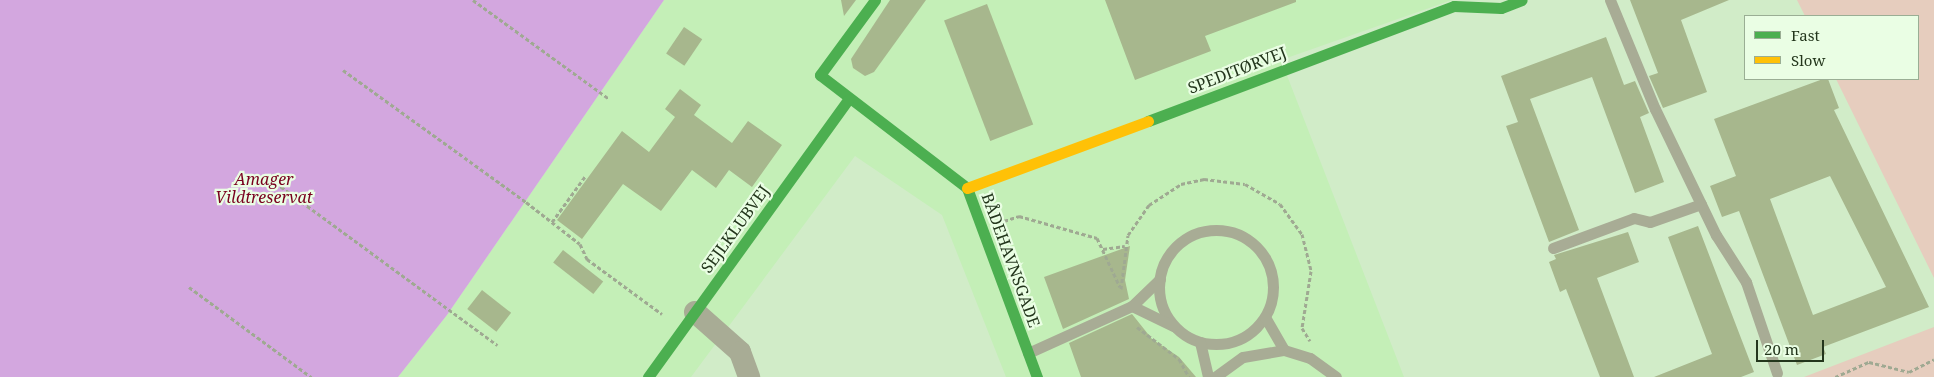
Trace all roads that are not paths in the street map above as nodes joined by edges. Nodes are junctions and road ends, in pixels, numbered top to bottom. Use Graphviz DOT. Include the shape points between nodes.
graph roads {
  1 [pos="875,0"];
  2 [pos="1522,0"];
  3 [pos="1610,0"];
  4 [pos="848,100"];
  5 [pos="967,188"];
  6 [pos="1701,204"];
  7 [pos="1553,248"];
  8 [pos="1160,279"];
  9 [pos="1132,306"];
  10 [pos="1265,318"];
  11 [pos="688,321"];
  12 [pos="1174,326"];
  13 [pos="1200,342"];
  14 [pos="1284,350"];
  15 [pos="1028,352"];
  16 [pos="1777,373"];
  17 [pos="648,377"];
  18 [pos="749,377"];
  19 [pos="1037,377"];
  20 [pos="1208,377"];
  21 [pos="1215,377"];
  22 [pos="1336,377"];
  1 -- 4 [label="street, BÅDEHAVNSGADE" via="820,74"];
  2 -- 5 [label="street, SPEDITØRVEJ" via="1501,8 1454,6"];
  3 -- 6 [label="lane"];
  4 -- 5 [label="street, BÅDEHAVNSGADE"];
  4 -- 11 [label="street, SEJLKLUBVEJ"];
  5 -- 15 [label="street, BÅDEHAVNSGADE"];
  6 -- 7 [label="lane" via="1650,222 1634,218"];
  6 -- 16 [label="lane" via="1746,282"];
  8 -- 9 [label="lane"];
  8 -- 10 [label="lane" via="1170,254 1184,240 1211,231 1240,235 1268,261 1274,280"];
  8 -- 12 [label="lane" via="1163,309"];
  9 -- 12 [label="lane"];
  9 -- 15 [label="lane"];
  10 -- 13 [label="lane" via="1237,341"];
  10 -- 14 [label="lane"];
  11 -- 17 [label="street, SEJLKLUBVEJ"];
  11 -- 18 [label="street" via="740,352"];
  12 -- 13 [label="lane"];
  13 -- 20 [label="lane"];
  14 -- 21 [label="lane" via="1243,357"];
  14 -- 22 [label="lane" via="1310,358"];
  15 -- 19 [label="street, BÅDEHAVNSGADE"];
}
